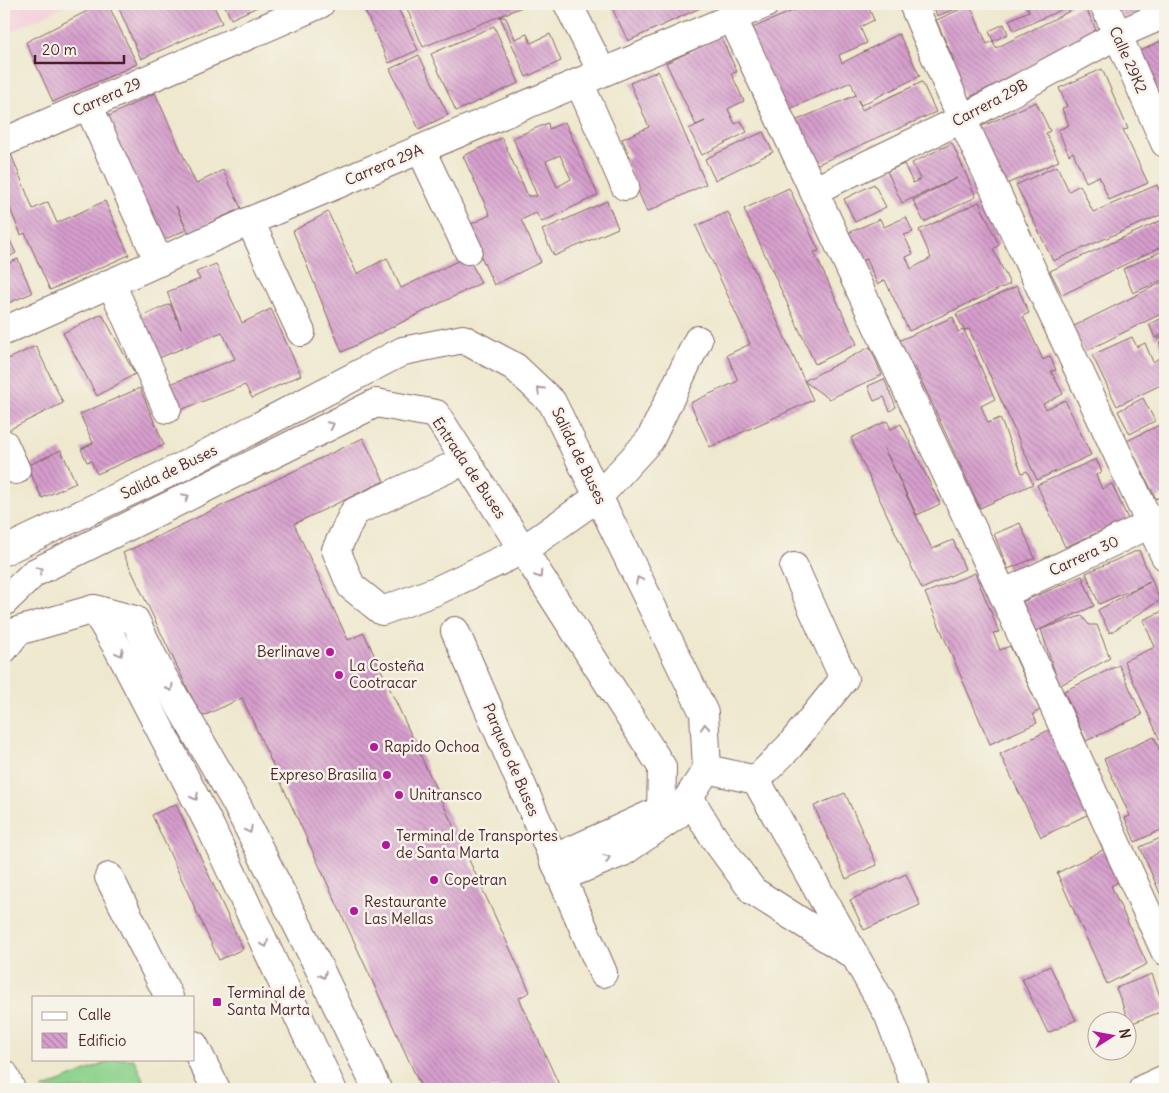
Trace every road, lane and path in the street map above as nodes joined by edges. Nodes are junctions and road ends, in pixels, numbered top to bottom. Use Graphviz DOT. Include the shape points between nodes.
graph roads {
  1 [pos="320,4"];
  2 [pos="568,4"];
  3 [pos="765,4"];
  4 [pos="912,4"];
  5 [pos="1104,4"];
  6 [pos="1165,14"];
  7 [pos="732,17"];
  8 [pos="1117,35"];
  9 [pos="590,77"];
  10 [pos="88,105"];
  11 [pos="962,119"];
  12 [pos="4,142"];
  13 [pos="1165,143"];
  14 [pos="421,150"];
  15 [pos="625,186"];
  16 [pos="814,190"];
  17 [pos="250,221"];
  18 [pos="468,250"];
  19 [pos="159,262"];
  20 [pos="111,283"];
  21 [pos="4,331"];
  22 [pos="301,332"];
  23 [pos="698,340"];
  24 [pos="167,409"];
  25 [pos="4,444"];
  26 [pos="466,460"];
  27 [pos="16,470"];
  28 [pos="598,497"];
  29 [pos="1158,521"];
  30 [pos="524,550"];
  31 [pos="4,551"];
  32 [pos="1165,556"];
  33 [pos="794,567"];
  34 [pos="1003,594"];
  35 [pos="4,602"];
  36 [pos="94,608"];
  37 [pos="456,631"];
  38 [pos="4,649"];
  39 [pos="707,769"];
  40 [pos="756,780"];
  41 [pos="689,797"];
  42 [pos="557,868"];
  43 [pos="109,877"];
  44 [pos="1165,951"];
  45 [pos="855,956"];
  46 [pos="603,973"];
  47 [pos="168,996"];
  48 [pos="195,1047"];
  49 [pos="4,1074"];
  50 [pos="1165,1079"];
  51 [pos="914,1083"];
  52 [pos="11,1089"];
  53 [pos="216,1089"];
  54 [pos="332,1089"];
  55 [pos="377,1089"];
  56 [pos="1143,1089"];
  1 -- 10 [label="street, Carrera 29"];
  2 -- 9 [label="street"];
  3 -- 7 [label="street, Carrera 29A"];
  4 -- 11 [label="street"];
  5 -- 8 [label="street, Calle 29K2"];
  6 -- 8 [label="street, Carrera 29B"];
  7 -- 9 [label="street, Carrera 29A"];
  7 -- 16 [label="street"];
  8 -- 11 [label="street, Carrera 29B"];
  8 -- 13 [label="street, Calle 29K2"];
  9 -- 14 [label="street, Carrera 29A"];
  9 -- 15 [label="street"];
  10 -- 12 [label="street, Carrera 29"];
  10 -- 19 [label="street"];
  11 -- 16 [label="street, Carrera 29B"];
  11 -- 29 [label="street"];
  14 -- 17 [label="street, Carrera 29A"];
  14 -- 18 [label="street"];
  16 -- 34 [label="street"];
  17 -- 19 [label="street, Carrera 29A"];
  17 -- 22 [label="street"];
  19 -- 20 [label="street, Carrera 29A"];
  20 -- 21 [label="street, Carrera 29A"];
  20 -- 24 [label="street"];
  23 -- 28 [label="street" via="650,440"];
  25 -- 27 [label="street"];
  26 -- 30 [label="street, Entrada de Buses"];
  26 -- 30 [label="street" via="354,512 336,550 351,586 382,611 436,591"];
  35 -- 26 [label="street, Entrada de Buses, one-way" via="34,573 376,403 436,414"];
  28 -- 30 [label="street"];
  28 -- 31 [label="street, Salida de Buses, one-way" via="552,402 516,367 463,339 402,351 179,468"];
  39 -- 28 [label="street, Salida de Buses, one-way" via="704,713"];
  29 -- 32 [label="street"];
  29 -- 34 [label="street, Carrera 30"];
  30 -- 42 [label="street, Entrada de Buses, one-way" via="662,767 661,810"];
  33 -- 40 [label="street" via="844,679 789,747"];
  34 -- 44 [label="street"];
  36 -- 38 [label="street" via="18,631"];
  36 -- 54 [label="street, one-way" via="211,828"];
  36 -- 55 [label="street, one-way" via="135,620 159,670 234,801"];
  37 -- 42 [label="street, Parqueo de Buses"];
  39 -- 40 [label="street"];
  39 -- 41 [label="street"];
  40 -- 45 [label="street"];
  42 -- 41 [label="street, one-way" via="623,852 677,815"];
  41 -- 45 [label="street" via="753,891"];
  42 -- 46 [label="street, Parqueo de Buses"];
  43 -- 47 [label="street"];
  45 -- 51 [label="street" via="889,1016"];
  48 -- 53 [label="street"];
  49 -- 52 [label="street"];
  50 -- 56 [label="street"];
}
